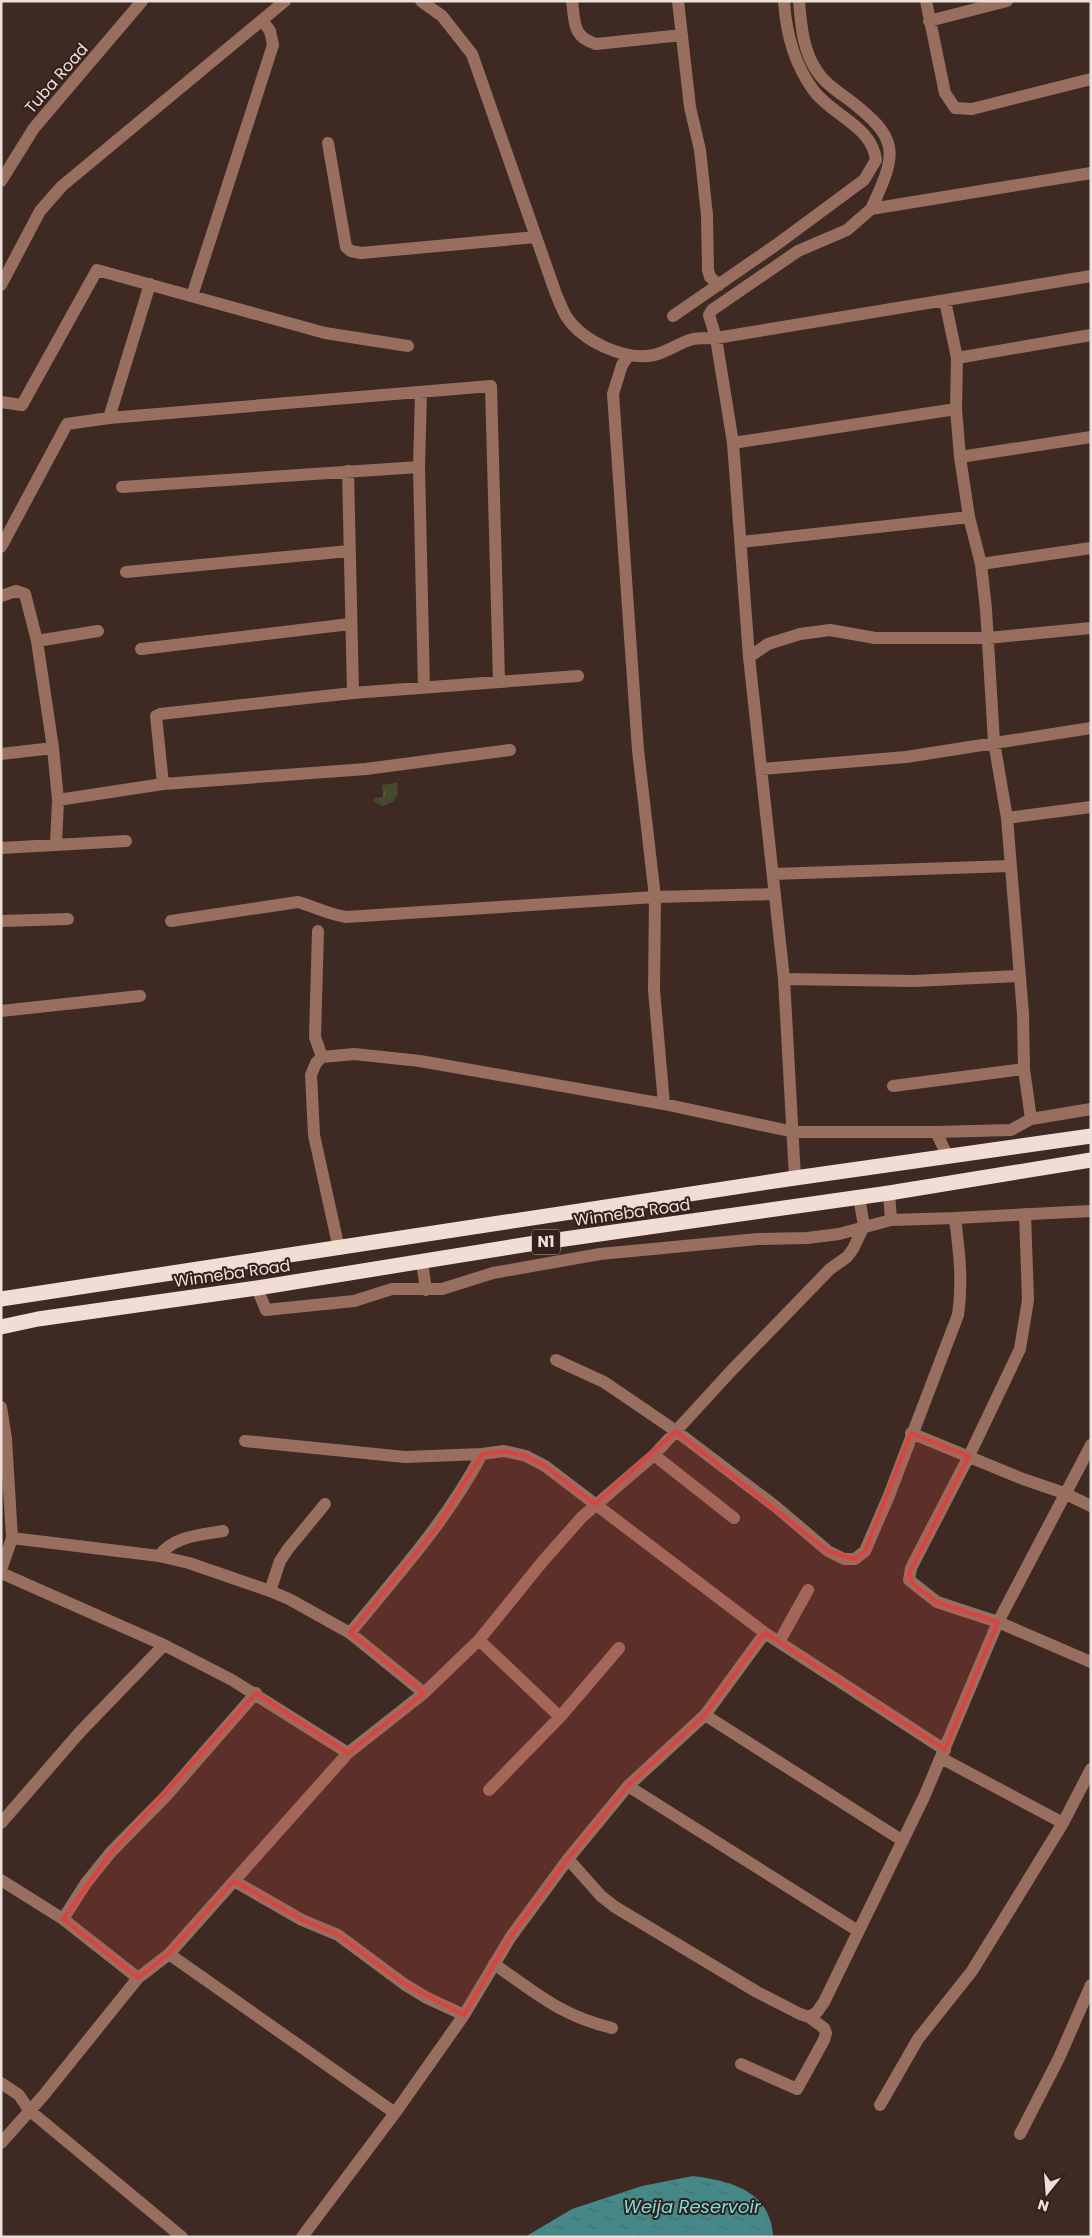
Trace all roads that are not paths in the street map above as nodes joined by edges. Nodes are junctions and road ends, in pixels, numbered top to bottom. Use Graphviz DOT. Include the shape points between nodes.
graph roads {
  1 [pos="142,1"];
  2 [pos="285,1"];
  3 [pos="421,1"];
  4 [pos="572,1"];
  5 [pos="678,1"];
  6 [pos="784,1"];
  7 [pos="799,1"];
  8 [pos="926,1"];
  9 [pos="1007,1"];
  10 [pos="262,20"];
  11 [pos="929,21"];
  12 [pos="682,35"];
  13 [pos="1091,79"];
  14 [pos="328,143"];
  15 [pos="1091,173"];
  16 [pos="1,181"];
  17 [pos="871,208"];
  18 [pos="536,237"];
  19 [pos="1091,276"];
  20 [pos="150,284"];
  21 [pos="1,285"];
  22 [pos="719,285"];
  23 [pos="192,296"];
  24 [pos="945,301"];
  25 [pos="673,316"];
  26 [pos="1091,335"];
  27 [pos="716,338"];
  28 [pos="408,346"];
  29 [pos="629,355"];
  30 [pos="957,358"];
  31 [pos="421,392"];
  32 [pos="1,402"];
  33 [pos="956,409"];
  34 [pos="109,418"];
  35 [pos="1091,437"];
  36 [pos="733,443"];
  37 [pos="960,457"];
  38 [pos="419,467"];
  39 [pos="348,471"];
  40 [pos="122,487"];
  41 [pos="969,517"];
  42 [pos="741,542"];
  43 [pos="1,547"];
  44 [pos="1091,548"];
  45 [pos="349,551"];
  46 [pos="981,564"];
  47 [pos="126,572"];
  48 [pos="1,596"];
  49 [pos="350,624"];
  50 [pos="1091,628"];
  51 [pos="98,630"];
  52 [pos="988,638"];
  53 [pos="37,641"];
  54 [pos="141,649"];
  55 [pos="749,657"];
  56 [pos="578,676"];
  57 [pos="499,681"];
  58 [pos="424,688"];
  59 [pos="353,693"];
  60 [pos="1091,728"];
  61 [pos="994,742"];
  62 [pos="53,748"];
  63 [pos="510,750"];
  64 [pos="1,754"];
  65 [pos="762,769"];
  66 [pos="163,784"];
  67 [pos="58,800"];
  68 [pos="1091,807"];
  69 [pos="1006,818"];
  70 [pos="126,841"];
  71 [pos="56,844"];
  72 [pos="1,848"];
  73 [pos="1010,866"];
  74 [pos="773,874"];
  75 [pos="775,894"];
  76 [pos="654,897"];
  77 [pos="68,920"];
  78 [pos="1,921"];
  79 [pos="171,921"];
  80 [pos="318,931"];
  81 [pos="1020,976"];
  82 [pos="784,979"];
  83 [pos="140,996"];
  84 [pos="1,1011"];
  85 [pos="322,1057"];
  86 [pos="1024,1068"];
  87 [pos="893,1086"];
  88 [pos="664,1104"];
  89 [pos="1091,1109"];
  90 [pos="1031,1119"];
  91 [pos="794,1132"];
  92 [pos="936,1132"];
  93 [pos="1091,1136"];
  94 [pos="948,1158"];
  95 [pos="1091,1160"];
  96 [pos="795,1178"];
  97 [pos="889,1193"];
  98 [pos="859,1196"];
  99 [pos="1091,1211"];
  100 [pos="1025,1214"];
  101 [pos="955,1218"];
  102 [pos="891,1220"];
  103 [pos="864,1226"];
  104 [pos="596,1235"];
  105 [pos="339,1249"];
  106 [pos="600,1254"];
  107 [pos="422,1262"];
  108 [pos="257,1288"];
  109 [pos="426,1290"];
  110 [pos="1,1299"];
  111 [pos="1,1327"];
  112 [pos="556,1360"];
  113 [pos="1,1407"];
  114 [pos="676,1431"];
  115 [pos="911,1433"];
  116 [pos="245,1441"];
  117 [pos="1091,1445"];
  118 [pos="482,1454"];
  119 [pos="654,1455"];
  120 [pos="968,1456"];
  121 [pos="1064,1493"];
  122 [pos="325,1504"];
  123 [pos="595,1504"];
  124 [pos="1091,1506"];
  125 [pos="734,1518"];
  126 [pos="223,1531"];
  127 [pos="12,1538"];
  128 [pos="159,1556"];
  129 [pos="1,1571"];
  130 [pos="808,1590"];
  131 [pos="270,1591"];
  132 [pos="998,1622"];
  133 [pos="766,1633"];
  134 [pos="350,1634"];
  135 [pos="479,1640"];
  136 [pos="779,1642"];
  137 [pos="164,1645"];
  138 [pos="620,1648"];
  139 [pos="1091,1662"];
  140 [pos="256,1693"];
  141 [pos="424,1694"];
  142 [pos="705,1715"];
  143 [pos="560,1717"];
  144 [pos="348,1753"];
  145 [pos="943,1754"];
  146 [pos="1091,1769"];
  147 [pos="628,1786"];
  148 [pos="489,1790"];
  149 [pos="1,1823"];
  150 [pos="1063,1823"];
  151 [pos="903,1841"];
  152 [pos="568,1859"];
  153 [pos="1,1880"];
  154 [pos="234,1881"];
  155 [pos="63,1919"];
  156 [pos="858,1931"];
  157 [pos="169,1954"];
  158 [pos="494,1964"];
  159 [pos="138,1978"];
  160 [pos="1091,1985"];
  161 [pos="464,2015"];
  162 [pos="809,2017"];
  163 [pos="612,2028"];
  164 [pos="741,2064"];
  165 [pos="1,2083"];
  166 [pos="880,2106"];
  167 [pos="29,2110"];
  168 [pos="395,2113"];
  169 [pos="1020,2134"];
  170 [pos="1,2143"];
  171 [pos="182,2237"];
  172 [pos="302,2237"];
  1 -- 16 [label="street, Tuba Road" via="34,128"];
  2 -- 10 [label="street"];
  3 -- 18 [label="street" via="442,16 472,54"];
  4 -- 12 [label="street" via="577,32 584,41 596,44"];
  5 -- 12 [label="street"];
  6 -- 22 [label="street" via="787,31 799,68 815,92 870,140 876,160 864,180"];
  7 -- 17 [label="street" via="807,52 819,75 884,132 891,154 890,167"];
  8 -- 11 [label="street"];
  9 -- 11 [label="street"];
  10 -- 21 [label="street" via="62,186 40,211"];
  10 -- 23 [label="street" via="270,31 273,45"];
  11 -- 13 [label="street" via="945,93 955,108 972,109"];
  12 -- 22 [label="street" via="690,107 700,150 707,215 708,270 710,277"];
  14 -- 18 [label="street" via="346,247 351,251 360,253"];
  15 -- 17 [label="street"];
  17 -- 27 [label="street" via="846,230 798,251 712,310 710,323"];
  18 -- 29 [label="street" via="566,316 580,332 601,345"];
  19 -- 24 [label="street"];
  20 -- 23 [label="street"];
  20 -- 32 [label="street" via="97,270 22,405"];
  20 -- 34 [label="street"];
  22 -- 25 [label="street"];
  23 -- 28 [label="street" via="325,333"];
  24 -- 27 [label="street"];
  24 -- 30 [label="street"];
  26 -- 30 [label="street"];
  27 -- 29 [label="street" via="692,339 673,350 652,356"];
  27 -- 36 [label="street"];
  29 -- 76 [label="street" via="622,365 613,394 638,750"];
  30 -- 33 [label="street"];
  31 -- 34 [label="street"];
  31 -- 38 [label="street"];
  31 -- 57 [label="street" via="491,386"];
  33 -- 36 [label="street"];
  33 -- 37 [label="street"];
  34 -- 43 [label="street" via="67,424"];
  35 -- 37 [label="street"];
  36 -- 42 [label="street"];
  37 -- 41 [label="street"];
  38 -- 39 [label="street"];
  38 -- 58 [label="street"];
  39 -- 40 [label="street"];
  39 -- 45 [label="street"];
  41 -- 42 [label="street"];
  41 -- 46 [label="street"];
  42 -- 55 [label="street"];
  44 -- 46 [label="street"];
  45 -- 47 [label="street"];
  45 -- 49 [label="street"];
  46 -- 52 [label="street"];
  48 -- 53 [label="street" via="16,592 25,594"];
  49 -- 54 [label="street"];
  49 -- 59 [label="street"];
  50 -- 52 [label="street"];
  51 -- 53 [label="street"];
  52 -- 55 [label="street" via="876,638 830,630 800,634 768,644"];
  52 -- 61 [label="street"];
  53 -- 62 [label="street"];
  55 -- 65 [label="street"];
  56 -- 57 [label="street"];
  57 -- 58 [label="street"];
  58 -- 59 [label="street"];
  59 -- 66 [label="street" via="160,714 156,716 156,726"];
  60 -- 61 [label="street"];
  61 -- 65 [label="street" via="906,757"];
  61 -- 69 [label="street"];
  62 -- 64 [label="street"];
  62 -- 67 [label="street"];
  63 -- 66 [label="street" via="366,769"];
  65 -- 74 [label="street"];
  66 -- 67 [label="street"];
  67 -- 71 [label="street"];
  68 -- 69 [label="street"];
  69 -- 73 [label="street"];
  70 -- 71 [label="street"];
  71 -- 72 [label="street"];
  73 -- 74 [label="street"];
  73 -- 81 [label="street"];
  74 -- 75 [label="street"];
  75 -- 76 [label="street"];
  75 -- 82 [label="street"];
  76 -- 79 [label="street" via="346,916 328,914 298,902"];
  76 -- 88 [label="street" via="654,990"];
  77 -- 78 [label="street"];
  80 -- 85 [label="street" via="315,1037"];
  81 -- 82 [label="street" via="914,981"];
  81 -- 86 [label="street"];
  82 -- 91 [label="street"];
  83 -- 84 [label="street"];
  85 -- 88 [label="street" via="354,1054 420,1061"];
  85 -- 105 [label="street" via="311,1075 314,1135"];
  86 -- 87 [label="street"];
  86 -- 90 [label="street"];
  88 -- 91 [label="street"];
  89 -- 90 [label="street"];
  90 -- 92 [label="street" via="1011,1130"];
  91 -- 92 [label="street"];
  91 -- 96 [label="street"];
  92 -- 94 [label="street"];
  93 -- 94 [label="highway, Winneba Road / N1"];
  94 -- 96 [label="highway, Winneba Road / N1"];
  95 -- 97 [label="highway, Winneba Road / N1"];
  96 -- 105 [label="highway, Winneba Road / N1"];
  97 -- 98 [label="highway, Winneba Road / N1"];
  97 -- 102 [label="street"];
  98 -- 103 [label="street"];
  98 -- 104 [label="highway, Winneba Road / N1"];
  99 -- 100 [label="street"];
  100 -- 101 [label="street"];
  100 -- 120 [label="street" via="1028,1300 1020,1349"];
  101 -- 102 [label="street"];
  101 -- 115 [label="street" via="961,1297 958,1315"];
  102 -- 103 [label="street"];
  103 -- 106 [label="street" via="839,1234 807,1238 758,1239"];
  103 -- 114 [label="street" via="847,1257 825,1275"];
  104 -- 106 [label="street"];
  104 -- 107 [label="highway, Winneba Road / N1"];
  105 -- 110 [label="highway, Winneba Road / N1"];
  106 -- 109 [label="street" via="493,1273 442,1289"];
  107 -- 108 [label="highway, Winneba Road / N1"];
  107 -- 109 [label="street"];
  108 -- 109 [label="street" via="266,1310 354,1300 392,1289"];
  108 -- 111 [label="highway, Winneba Road / N1"];
  112 -- 114 [label="street" via="604,1382"];
  113 -- 127 [label="street"];
  114 -- 115 [label="street" via="828,1551 844,1559 855,1560 865,1551"];
  114 -- 119 [label="street"];
  115 -- 120 [label="street"];
  116 -- 118 [label="street" via="405,1457"];
  117 -- 121 [label="street"];
  118 -- 123 [label="street" via="504,1451 526,1456 545,1466"];
  118 -- 134 [label="street" via="462,1492 436,1528"];
  119 -- 123 [label="street"];
  119 -- 125 [label="street"];
  120 -- 121 [label="street"];
  120 -- 132 [label="street" via="910,1568 909,1580 937,1602"];
  121 -- 124 [label="street"];
  121 -- 132 [label="street"];
  122 -- 131 [label="street" via="280,1561"];
  123 -- 133 [label="street"];
  123 -- 135 [label="street" via="543,1561"];
  126 -- 128 [label="street" via="180,1540 166,1547"];
  127 -- 128 [label="street"];
  127 -- 129 [label="street"];
  128 -- 131 [label="street"];
  129 -- 137 [label="street"];
  130 -- 136 [label="street"];
  131 -- 134 [label="street"];
  132 -- 139 [label="street"];
  132 -- 145 [label="street"];
  133 -- 136 [label="street"];
  133 -- 142 [label="street"];
  134 -- 141 [label="street"];
  135 -- 141 [label="street"];
  135 -- 143 [label="street"];
  136 -- 145 [label="street"];
  137 -- 140 [label="street"];
  137 -- 149 [label="street" via="80,1732"];
  138 -- 143 [label="street"];
  140 -- 144 [label="street"];
  140 -- 155 [label="street" via="166,1796 111,1852"];
  141 -- 144 [label="street"];
  142 -- 147 [label="street"];
  142 -- 151 [label="street"];
  143 -- 148 [label="street"];
  144 -- 154 [label="street"];
  145 -- 150 [label="street"];
  145 -- 151 [label="street"];
  146 -- 150 [label="street"];
  147 -- 152 [label="street"];
  147 -- 156 [label="street"];
  150 -- 166 [label="street" via="972,1971 904,2060"];
  151 -- 156 [label="street"];
  152 -- 158 [label="street"];
  152 -- 162 [label="street" via="601,1896 627,1916 757,1992"];
  153 -- 155 [label="street"];
  154 -- 157 [label="street"];
  154 -- 161 [label="street" via="302,1920 338,1935 404,1984"];
  155 -- 159 [label="street"];
  156 -- 162 [label="street" via="824,2002"];
  157 -- 159 [label="street"];
  157 -- 168 [label="street"];
  158 -- 161 [label="street"];
  158 -- 163 [label="street" via="550,2004 588,2022"];
  159 -- 167 [label="street"];
  160 -- 169 [label="street" via="1059,2058"];
  161 -- 168 [label="street"];
  162 -- 164 [label="street" via="826,2033 797,2089"];
  165 -- 167 [label="street" via="19,2095"];
  167 -- 170 [label="street"];
  167 -- 171 [label="street"];
  168 -- 172 [label="street"];
}
